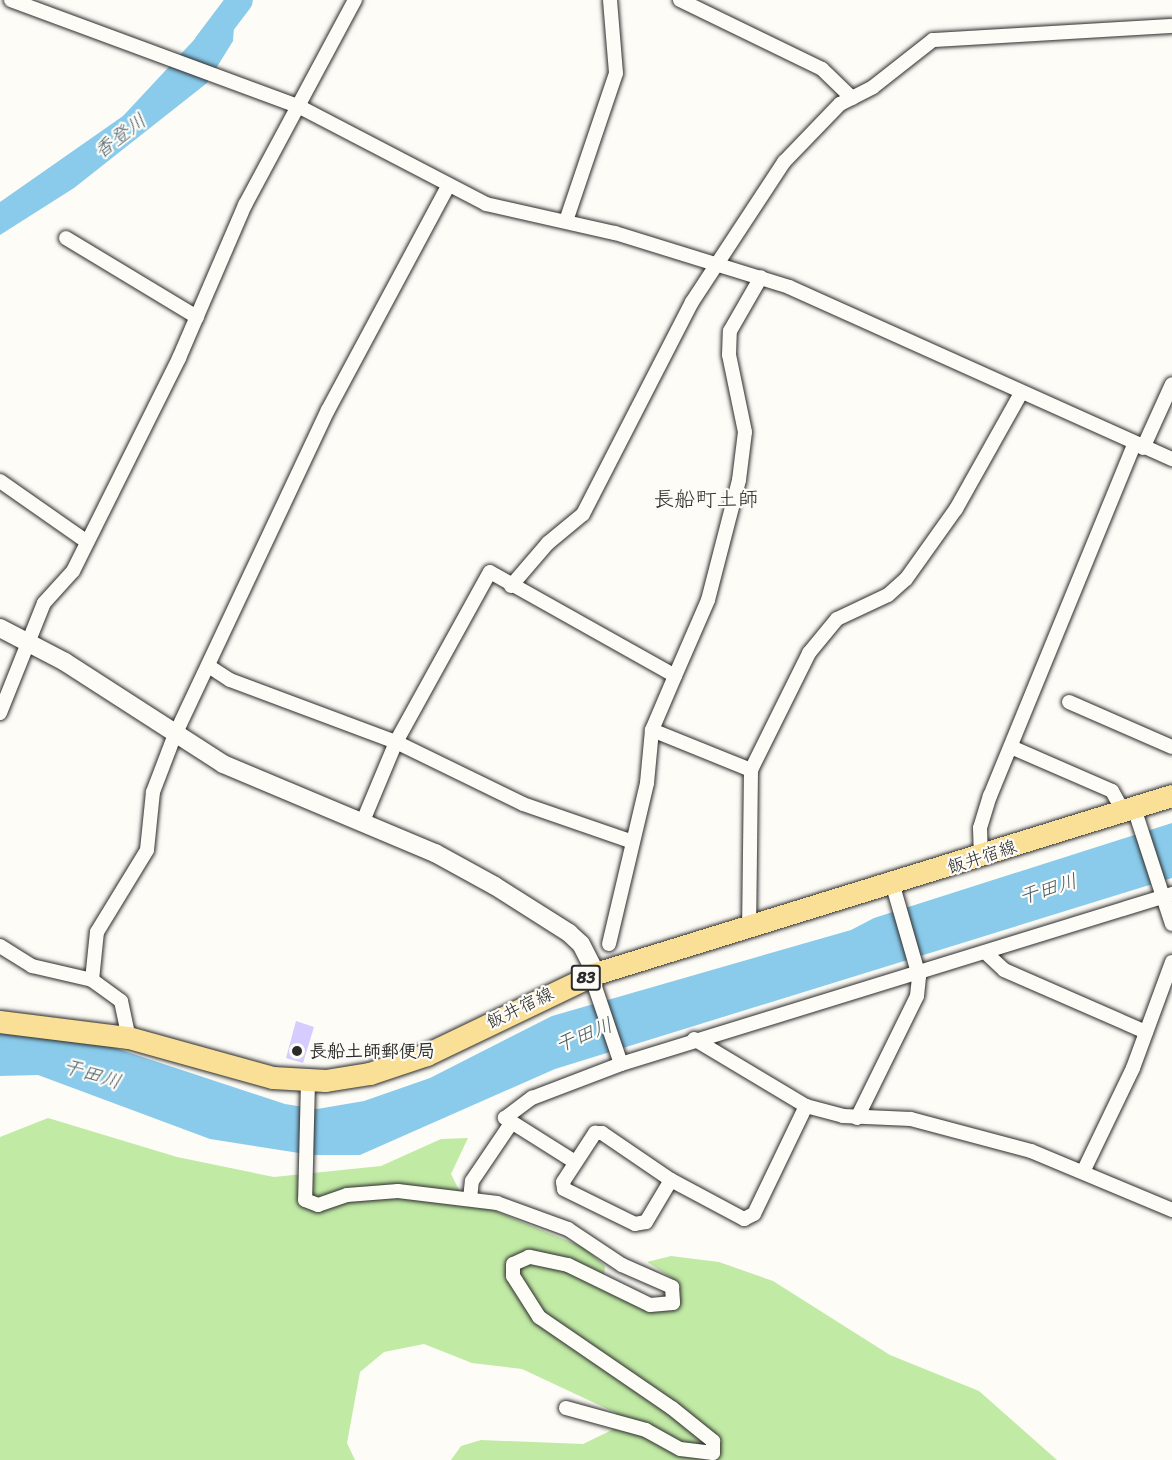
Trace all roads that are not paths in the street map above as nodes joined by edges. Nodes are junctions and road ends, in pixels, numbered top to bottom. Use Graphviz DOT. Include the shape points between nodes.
graph roads {
  1 [pos="12,0"];
  2 [pos="355,0"];
  3 [pos="609,0"];
  4 [pos="680,0"];
  5 [pos="1172,27"];
  6 [pos="852,98"];
  7 [pos="298,106"];
  8 [pos="448,186"];
  9 [pos="566,221"];
  10 [pos="66,238"];
  11 [pos="719,263"];
  12 [pos="761,277"];
  13 [pos="197,317"];
  14 [pos="1172,384"];
  15 [pos="1021,393"];
  16 [pos="1139,446"];
  17 [pos="1172,459"];
  18 [pos="0,481"];
  19 [pos="87,542"];
  20 [pos="511,586"];
  21 [pos="0,628"];
  22 [pos="27,640"];
  23 [pos="210,667"];
  24 [pos="675,676"];
  25 [pos="1069,702"];
  26 [pos="0,713"];
  27 [pos="652,730"];
  28 [pos="174,737"];
  29 [pos="396,742"];
  30 [pos="1011,747"];
  31 [pos="1172,747"];
  32 [pos="752,770"];
  33 [pos="1172,796"];
  34 [pos="1132,814"];
  35 [pos="363,821"];
  36 [pos="633,842"];
  37 [pos="981,857"];
  38 [pos="895,893"];
  39 [pos="1165,895"];
  40 [pos="1172,924"];
  41 [pos="749,928"];
  42 [pos="609,944"];
  43 [pos="0,946"];
  44 [pos="987,954"];
  45 [pos="1172,962"];
  46 [pos="918,972"];
  47 [pos="92,980"];
  48 [pos="595,981"];
  49 [pos="0,1022"];
  50 [pos="1146,1032"];
  51 [pos="129,1038"];
  52 [pos="694,1039"];
  53 [pos="620,1060"];
  54 [pos="308,1081"];
  55 [pos="806,1106"];
  56 [pos="857,1118"];
  57 [pos="512,1122"];
  58 [pos="575,1162"];
  59 [pos="1083,1172"];
  60 [pos="671,1180"];
  61 [pos="470,1199"];
  62 [pos="1172,1210"];
  63 [pos="566,1408"];
  1 -- 7 [label="street"];
  2 -- 7 [label="street"];
  3 -- 9 [label="street" via="616,73"];
  4 -- 6 [label="street" via="822,69"];
  5 -- 6 [label="street" via="933,40"];
  6 -- 11 [label="street" via="803,138"];
  7 -- 8 [label="street"];
  7 -- 13 [label="street" via="245,205"];
  8 -- 9 [label="street" via="486,204"];
  8 -- 23 [label="street" via="328,410"];
  9 -- 11 [label="street"];
  10 -- 13 [label="street"];
  11 -- 12 [label="street"];
  11 -- 20 [label="street" via="692,302 583,514 548,543"];
  12 -- 15 [label="street"];
  12 -- 24 [label="street" via="730,331 729,355 745,432 739,480 708,600"];
  13 -- 19 [label="street"];
  14 -- 16 [label="street"];
  15 -- 16 [label="street"];
  15 -- 32 [label="street" via="956,509 906,579 888,595 837,619 809,653"];
  16 -- 17 [label="street"];
  16 -- 30 [label="street"];
  18 -- 19 [label="street"];
  19 -- 22 [label="street" via="73,571 44,603"];
  20 -- 24 [label="street"];
  20 -- 29 [label="street" via="490,572"];
  21 -- 22 [label="street"];
  22 -- 26 [label="street"];
  22 -- 28 [label="street"];
  23 -- 28 [label="street"];
  23 -- 29 [label="street" via="230,681"];
  24 -- 27 [label="street"];
  25 -- 31 [label="street"];
  27 -- 32 [label="street"];
  27 -- 36 [label="street"];
  28 -- 35 [label="street" via="223,764"];
  28 -- 47 [label="street" via="153,792 147,850 97,932"];
  29 -- 35 [label="street"];
  29 -- 36 [label="street" via="523,804"];
  30 -- 34 [label="street" via="1112,791"];
  30 -- 37 [label="street" via="980,828"];
  32 -- 41 [label="street"];
  33 -- 34 [label="main road, 飯井宿線 / 83"];
  34 -- 37 [label="main road, 飯井宿線 / 83"];
  34 -- 39 [label="street"];
  35 -- 48 [label="street" via="435,853 569,933 581,944"];
  36 -- 42 [label="street"];
  37 -- 38 [label="main road, 飯井宿線 / 83"];
  38 -- 41 [label="main road, 飯井宿線 / 83"];
  38 -- 46 [label="street"];
  39 -- 40 [label="street"];
  39 -- 44 [label="street"];
  41 -- 48 [label="main road, 飯井宿線 / 83"];
  43 -- 47 [label="street" via="32,966"];
  44 -- 46 [label="street"];
  44 -- 50 [label="street" via="1004,970"];
  45 -- 50 [label="street"];
  46 -- 52 [label="street"];
  46 -- 56 [label="street" via="917,996"];
  47 -- 51 [label="street" via="121,1001"];
  48 -- 53 [label="street"];
  48 -- 54 [label="main road, 飯井宿線 / 83" via="427,1055 370,1074"];
  49 -- 51 [label="main road, 飯井宿線 / 83"];
  50 -- 59 [label="street"];
  51 -- 54 [label="main road, 飯井宿線 / 83" via="253,1073"];
  52 -- 53 [label="street"];
  52 -- 55 [label="street"];
  53 -- 57 [label="street" via="532,1098 505,1118"];
  54 -- 61 [label="street" via="302,1188 305,1200 318,1205 347,1195 399,1191"];
  55 -- 56 [label="street"];
  55 -- 60 [label="street" via="754,1214 744,1219"];
  56 -- 59 [label="street" via="944,1126 1031,1150"];
  57 -- 58 [label="street"];
  57 -- 61 [label="street" via="477,1173"];
  58 -- 60 [label="street" via="595,1133 602,1133"];
  58 -- 60 [label="street" via="564,1189 635,1224 646,1222"];
  59 -- 62 [label="street"];
  61 -- 63 [label="street" via="568,1229 611,1259 672,1287 673,1303 650,1305 568,1265 529,1257 513,1264 513,1276 539,1317 672,1408 716,1446 701,1455 646,1430"];
}
